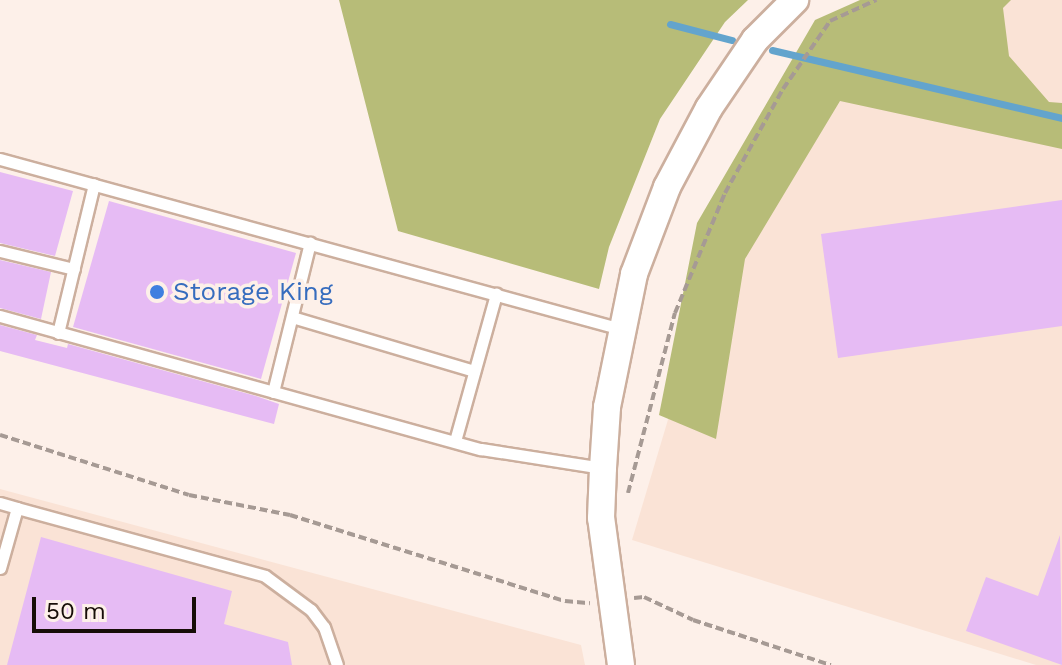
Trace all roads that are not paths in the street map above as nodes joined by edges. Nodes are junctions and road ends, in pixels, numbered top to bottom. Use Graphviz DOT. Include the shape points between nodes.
graph roads {
  1 [pos="795,0"];
  2 [pos="0,159"];
  3 [pos="94,184"];
  4 [pos="310,243"];
  5 [pos="0,251"];
  6 [pos="74,269"];
  7 [pos="496,294"];
  8 [pos="0,316"];
  9 [pos="292,317"];
  10 [pos="622,329"];
  11 [pos="58,333"];
  12 [pos="474,371"];
  13 [pos="273,392"];
  14 [pos="455,441"];
  15 [pos="603,468"];
  16 [pos="0,503"];
  17 [pos="17,508"];
  18 [pos="0,568"];
  19 [pos="337,665"];
  20 [pos="621,665"];
  1 -- 10 [label="street" via="730,75 678,164 634,274"];
  2 -- 3 [label="lane"];
  3 -- 4 [label="lane"];
  3 -- 6 [label="lane"];
  4 -- 7 [label="lane"];
  4 -- 9 [label="lane"];
  5 -- 6 [label="lane"];
  6 -- 11 [label="lane"];
  7 -- 10 [label="lane"];
  7 -- 12 [label="lane"];
  8 -- 11 [label="lane"];
  9 -- 12 [label="lane"];
  9 -- 13 [label="lane"];
  10 -- 15 [label="street"];
  11 -- 13 [label="lane"];
  12 -- 14 [label="lane"];
  13 -- 14 [label="lane"];
  14 -- 15 [label="lane"];
  15 -- 20 [label="street" via="601,518 623,600"];
  16 -- 17 [label="lane"];
  17 -- 18 [label="lane"];
  17 -- 19 [label="lane" via="265,576 311,610 324,627"];
}
